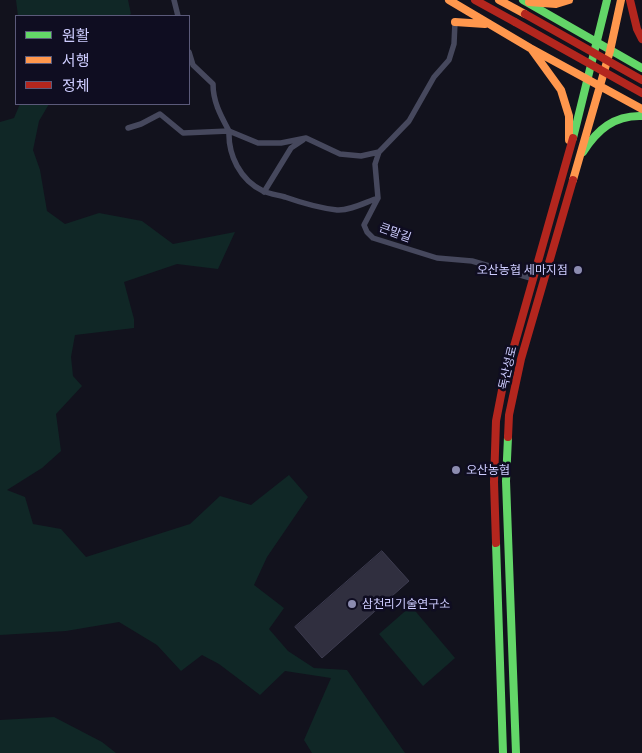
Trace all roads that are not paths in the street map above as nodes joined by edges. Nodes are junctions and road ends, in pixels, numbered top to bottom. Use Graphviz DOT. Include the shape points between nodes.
graph roads {
  1 [pos="174,0"];
  2 [pos="449,0"];
  3 [pos="475,0"];
  4 [pos="499,0"];
  5 [pos="569,0"];
  6 [pos="607,0"];
  7 [pos="621,0"];
  8 [pos="630,0"];
  9 [pos="524,1"];
  10 [pos="178,15"];
  11 [pos="455,22"];
  12 [pos="493,26"];
  13 [pos="642,39"];
  14 [pos="596,43"];
  15 [pos="530,48"];
  16 [pos="610,51"];
  17 [pos="190,55"];
  18 [pos="642,68"];
  19 [pos="588,80"];
  20 [pos="642,80"];
  21 [pos="599,86"];
  22 [pos="642,93"];
  23 [pos="642,110"];
  24 [pos="642,116"];
  25 [pos="128,128"];
  26 [pos="228,131"];
  27 [pos="306,138"];
  28 [pos="379,152"];
  29 [pos="570,152"];
  30 [pos="577,162"];
  31 [pos="264,192"];
  32 [pos="378,198"];
  33 [pos="534,279"];
  34 [pos="503,753"];
  35 [pos="516,753"];
  1 -- 10 [label="street"];
  2 -- 12 [label="street"];
  3 -- 22 [label="street, bridge"];
  4 -- 20 [label="street, bridge"];
  5 -- 9 [label="street" via="556,4"];
  6 -- 14 [label="street, 독산성로"];
  7 -- 16 [label="street, 독산성로"];
  8 -- 13 [label="street"];
  9 -- 14 [label="street"];
  11 -- 12 [label="street"];
  11 -- 28 [label="street" via="449,60 434,77 409,120"];
  12 -- 15 [label="street"];
  14 -- 16 [label="street"];
  14 -- 19 [label="street, 독산성로"];
  15 -- 19 [label="street"];
  15 -- 29 [label="street" via="561,90 569,116"];
  16 -- 18 [label="street"];
  16 -- 21 [label="street, 독산성로"];
  17 -- 26 [label="street" via="193,65 213,84 218,111"];
  19 -- 21 [label="street"];
  19 -- 29 [label="street, 독산성로"];
  21 -- 23 [label="street"];
  21 -- 30 [label="street, 독산성로"];
  24 -- 30 [label="street" via="625,116 604,126 590,140"];
  25 -- 26 [label="street" via="160,114 183,133"];
  26 -- 27 [label="street" via="258,143"];
  26 -- 31 [label="street" via="228,144 235,164"];
  27 -- 28 [label="street" via="340,154 361,156"];
  27 -- 31 [label="street" via="291,148"];
  28 -- 32 [label="street" via="376,164"];
  29 -- 33 [label="street, 독산성로"];
  30 -- 35 [label="street, 독산성로" via="521,359 509,415 506,482"];
  31 -- 32 [label="street" via="338,210"];
  32 -- 33 [label="street, 큰말길" via="364,225 374,238 438,258 472,261"];
  33 -- 34 [label="street, 독산성로" via="496,421 494,459"];
}
